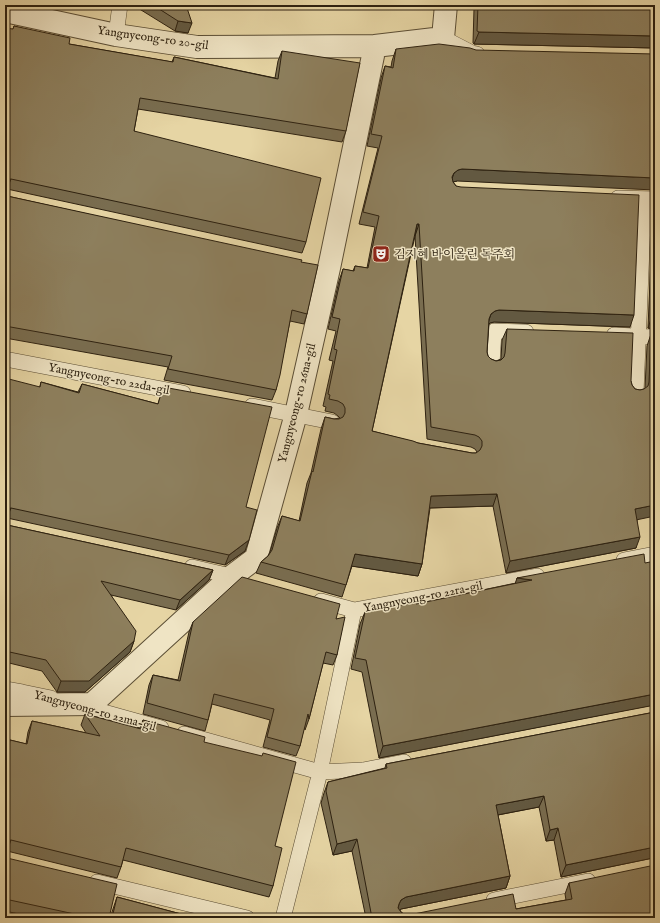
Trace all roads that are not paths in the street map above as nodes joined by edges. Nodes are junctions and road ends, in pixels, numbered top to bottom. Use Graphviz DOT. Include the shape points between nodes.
graph roads {
  1 [pos="120,5"];
  2 [pos="446,5"];
  3 [pos="5,11"];
  4 [pos="116,35"];
  5 [pos="444,38"];
  6 [pos="375,46"];
  7 [pos="488,54"];
  8 [pos="605,197"];
  9 [pos="649,199"];
  10 [pos="540,332"];
  11 [pos="600,335"];
  12 [pos="638,336"];
  13 [pos="655,337"];
  14 [pos="5,358"];
  15 [pos="492,364"];
  16 [pos="636,393"];
  17 [pos="196,395"];
  18 [pos="242,404"];
  19 [pos="296,414"];
  20 [pos="332,422"];
  21 [pos="655,554"];
  22 [pos="609,562"];
  23 [pos="179,565"];
  24 [pos="547,574"];
  25 [pos="232,576"];
  26 [pos="255,582"];
  27 [pos="308,597"];
  28 [pos="354,610"];
  29 [pos="5,689"];
  30 [pos="76,704"];
  31 [pos="5,705"];
  32 [pos="417,760"];
  33 [pos="320,772"];
  34 [pos="81,878"];
  35 [pos="602,878"];
  36 [pos="479,903"];
  37 [pos="247,918"];
  38 [pos="283,918"];
  1 -- 4 [label="lane"];
  2 -- 5 [label="street"];
  3 -- 4 [label="street, Yangnyeong-ro 20-gil"];
  4 -- 6 [label="street, Yangnyeong-ro 20-gil" via="197,47"];
  5 -- 6 [label="street"];
  5 -- 7 [label="lane" via="472,54"];
  6 -- 19 [label="street, Yangnyeong-ro 26na-gil" via="321,267"];
  8 -- 9 [label="lane"];
  9 -- 12 [label="lane"];
  10 -- 15 [label="lane" via="494,331"];
  11 -- 12 [label="lane"];
  12 -- 13 [label="lane"];
  12 -- 16 [label="lane"];
  14 -- 17 [label="lane, Yangnyeong-ro 22da-gil"];
  18 -- 19 [label="lane"];
  19 -- 20 [label="lane"];
  19 -- 25 [label="street, Yangnyeong-ro 26na-gil" via="256,558"];
  21 -- 22 [label="lane"];
  23 -- 25 [label="lane"];
  24 -- 28 [label="lane, Yangnyeong-ro 22ra-gil"];
  25 -- 26 [label="lane"];
  25 -- 30 [label="street, Yangnyeong-ro 26na-gil" via="92,704"];
  27 -- 28 [label="lane, Yangnyeong-ro 22ra-gil"];
  28 -- 33 [label="lane"];
  29 -- 30 [label="lane, Yangnyeong-ro 22ma-gil"];
  30 -- 31 [label="street, Yangnyeong-ro 26na-gil"];
  30 -- 33 [label="lane, Yangnyeong-ro 22ma-gil"];
  32 -- 33 [label="lane, Yangnyeong-ro 22ma-gil" via="363,770"];
  33 -- 38 [label="lane"];
  34 -- 37 [label="lane"];
  35 -- 36 [label="lane"];
}
